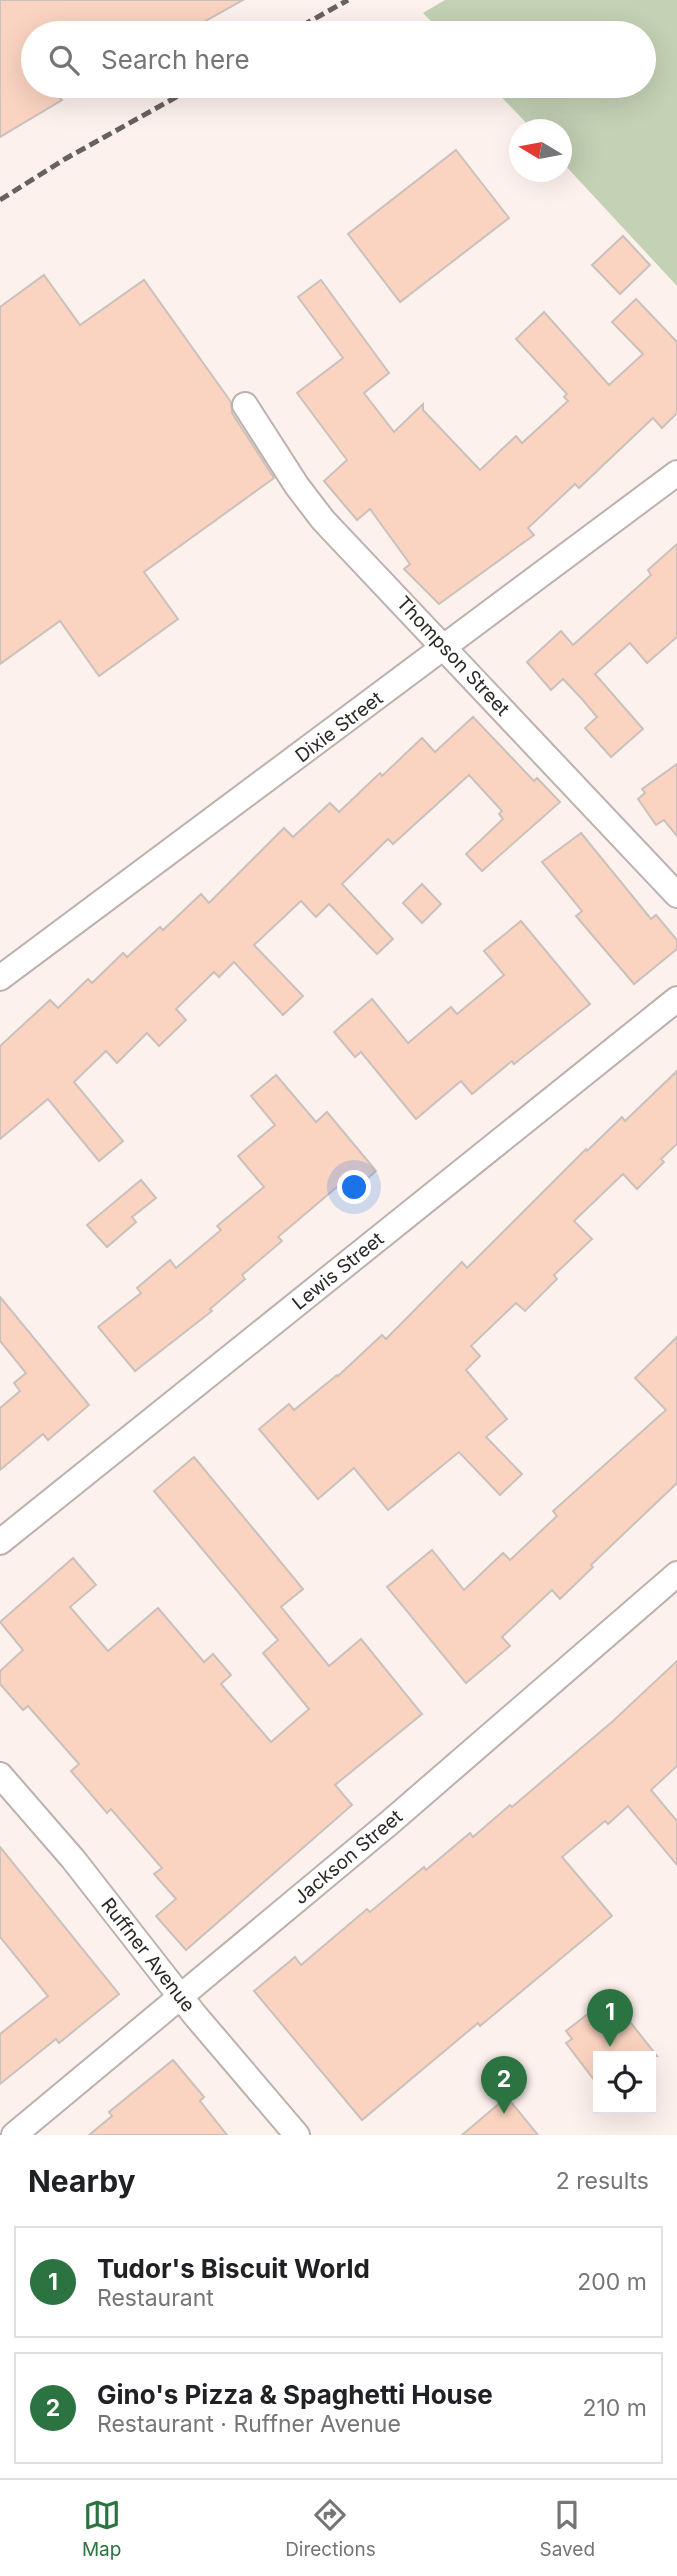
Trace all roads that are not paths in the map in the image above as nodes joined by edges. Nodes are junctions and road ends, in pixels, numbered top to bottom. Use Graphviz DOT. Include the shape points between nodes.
graph roads {
  1 [pos="245,405"];
  2 [pos="677,473"];
  3 [pos="446,648"];
  4 [pos="677,895"];
  5 [pos="0,978"];
  6 [pos="677,999"];
  7 [pos="0,1542"];
  8 [pos="677,1574"];
  9 [pos="0,1774"];
  10 [pos="180,1997"];
  11 [pos="14,2135"];
  12 [pos="297,2135"];
  1 -- 3 [label="street, Thompson Street" via="323,520"];
  2 -- 3 [label="street, Dixie Street"];
  3 -- 4 [label="street, Thompson Street"];
  3 -- 5 [label="street, Dixie Street"];
  6 -- 7 [label="street, Lewis Street"];
  8 -- 10 [label="street, Jackson Street"];
  9 -- 10 [label="street, Ruffner Avenue"];
  10 -- 11 [label="street, Jackson Street"];
  10 -- 12 [label="street, Ruffner Avenue"];
}
